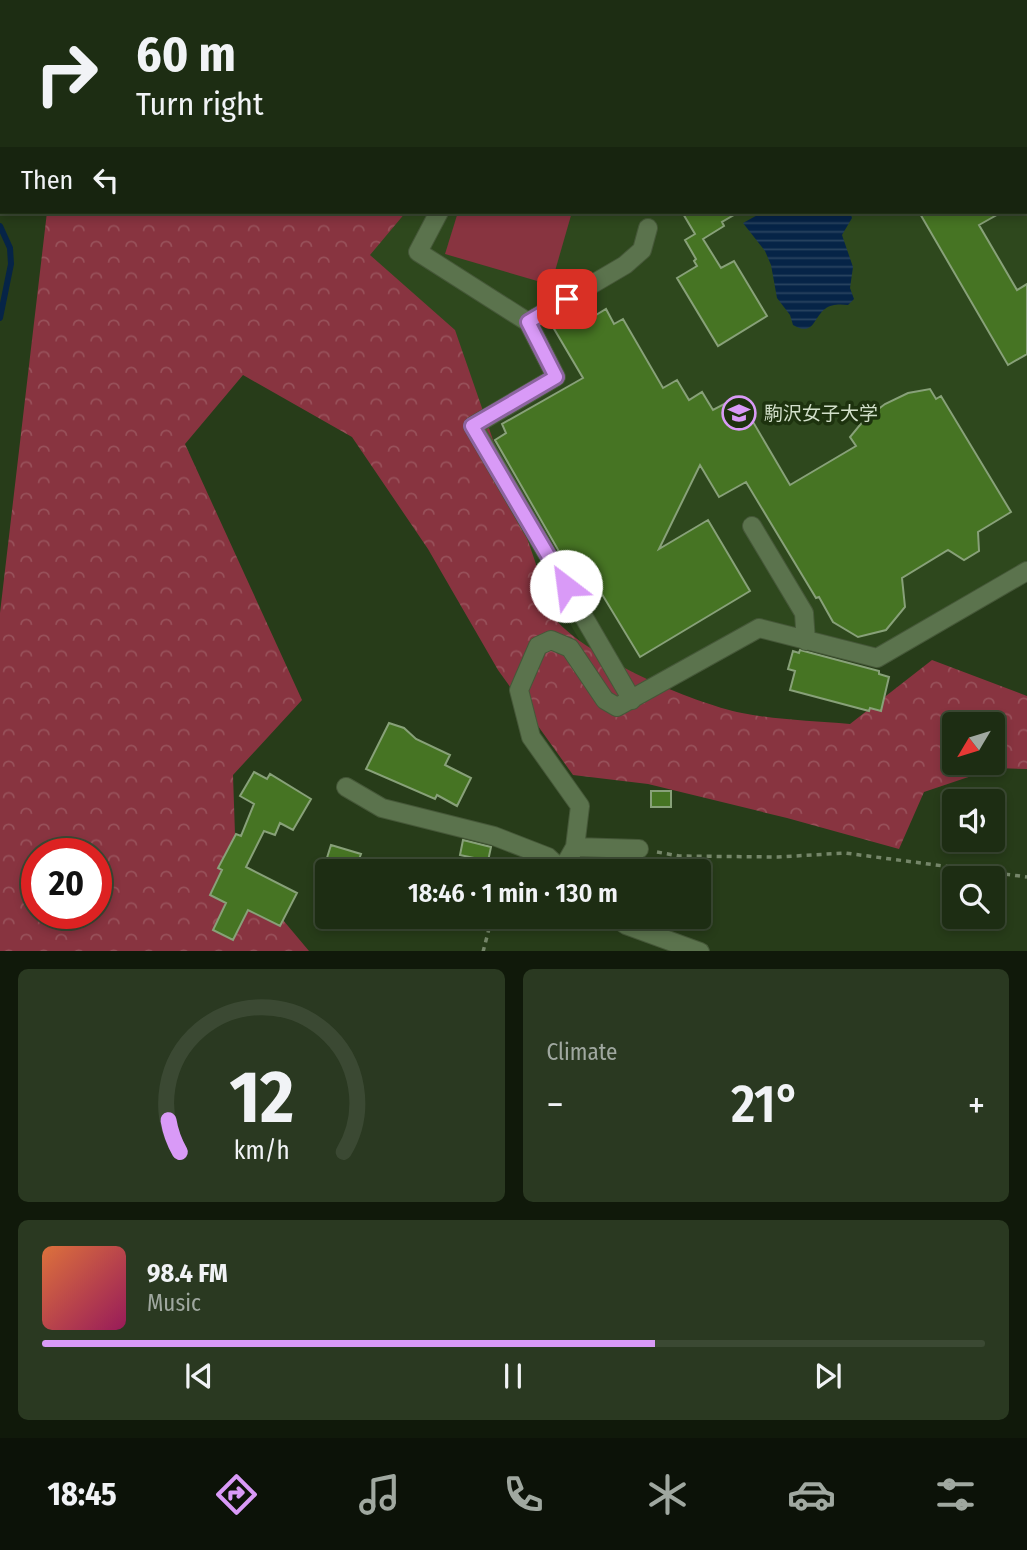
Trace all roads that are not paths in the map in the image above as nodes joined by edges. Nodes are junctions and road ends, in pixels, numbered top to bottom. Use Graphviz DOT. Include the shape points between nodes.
graph roads {
  1 [pos="438,214"];
  2 [pos="648,228"];
  3 [pos="528,322"];
  4 [pos="752,526"];
  5 [pos="1027,571"];
  6 [pos="806,640"];
  7 [pos="632,700"];
  8 [pos="346,787"];
  9 [pos="575,847"];
  10 [pos="639,849"];
  11 [pos="550,859"];
  12 [pos="569,859"];
  13 [pos="637,929"];
  14 [pos="700,951"];
  1 -- 3 [label="street" via="418,252"];
  2 -- 3 [label="street" via="642,250 625,265"];
  3 -- 7 [label="street" via="556,377 472,426"];
  4 -- 6 [label="street" via="804,613"];
  5 -- 6 [label="street" via="877,658"];
  6 -- 7 [label="street" via="759,628"];
  7 -- 9 [label="street" via="617,707 605,700 570,648 551,640 538,646 519,690 531,737 580,806"];
  8 -- 11 [label="street" via="382,808 494,836"];
  9 -- 10 [label="street"];
  9 -- 12 [label="street"];
  13 -- 14 [label="street"];
}
